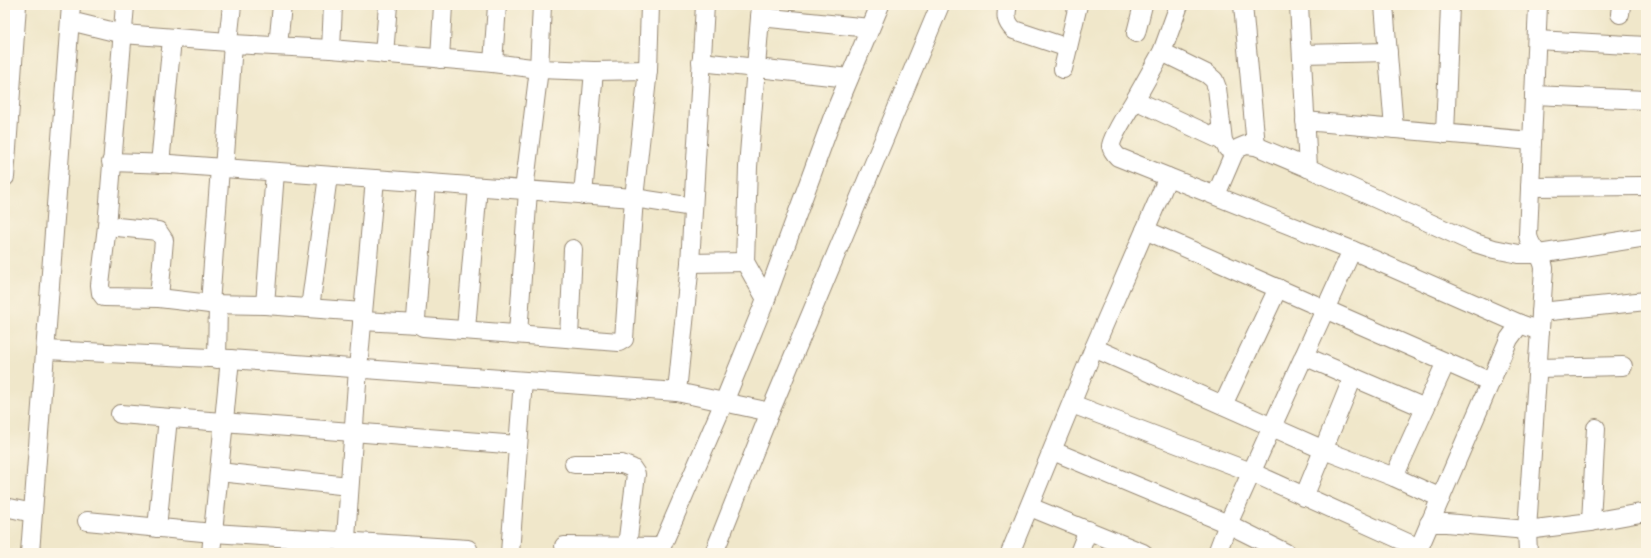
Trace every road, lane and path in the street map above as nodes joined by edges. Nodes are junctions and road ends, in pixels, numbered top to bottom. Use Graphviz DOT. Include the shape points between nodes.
graph roads {
  1 [pos="17,5"];
  2 [pos="125,5"];
  3 [pos="232,5"];
  4 [pos="282,5"];
  5 [pos="333,5"];
  6 [pos="388,5"];
  7 [pos="443,5"];
  8 [pos="497,5"];
  9 [pos="542,5"];
  10 [pos="650,5"];
  11 [pos="705,5"];
  12 [pos="880,5"];
  13 [pos="940,5"];
  14 [pos="1008,5"];
  15 [pos="1078,5"];
  16 [pos="1143,5"];
  17 [pos="1179,5"];
  18 [pos="1243,5"];
  19 [pos="1299,5"];
  20 [pos="1384,5"];
  21 [pos="1450,5"];
  22 [pos="1538,5"];
  23 [pos="761,11"];
  24 [pos="71,13"];
  25 [pos="870,28"];
  26 [pos="1136,33"];
  27 [pos="123,34"];
  28 [pos="172,39"];
  29 [pos="1537,40"];
  30 [pos="230,43"];
  31 [pos="278,46"];
  32 [pos="1646,46"];
  33 [pos="1068,48"];
  34 [pos="331,49"];
  35 [pos="1162,52"];
  36 [pos="1388,52"];
  37 [pos="384,54"];
  38 [pos="1302,54"];
  39 [pos="440,59"];
  40 [pos="701,62"];
  41 [pos="493,63"];
  42 [pos="756,68"];
  43 [pos="539,69"];
  44 [pos="1063,69"];
  45 [pos="648,70"];
  46 [pos="594,71"];
  47 [pos="849,78"];
  48 [pos="1534,95"];
  49 [pos="1135,100"];
  50 [pos="1646,100"];
  51 [pos="1305,122"];
  52 [pos="1394,129"];
  53 [pos="1445,134"];
  54 [pos="1532,141"];
  55 [pos="1256,146"];
  56 [pos="1229,147"];
  57 [pos="111,162"];
  58 [pos="160,164"];
  59 [pos="222,168"];
  60 [pos="1308,168"];
  61 [pos="275,172"];
  62 [pos="328,176"];
  63 [pos="1168,177"];
  64 [pos="5,178"];
  65 [pos="375,179"];
  66 [pos="426,183"];
  67 [pos="1646,186"];
  68 [pos="478,187"];
  69 [pos="1530,187"];
  70 [pos="526,190"];
  71 [pos="583,194"];
  72 [pos="1216,195"];
  73 [pos="634,198"];
  74 [pos="694,207"];
  75 [pos="107,226"];
  76 [pos="1145,230"];
  77 [pos="1646,237"];
  78 [pos="573,249"];
  79 [pos="1352,250"];
  80 [pos="1539,254"];
  81 [pos="745,262"];
  82 [pos="690,263"];
  83 [pos="1278,288"];
  84 [pos="159,298"];
  85 [pos="766,299"];
  86 [pos="1646,301"];
  87 [pos="214,304"];
  88 [pos="265,305"];
  89 [pos="310,308"];
  90 [pos="1325,309"];
  91 [pos="1540,312"];
  92 [pos="363,316"];
  93 [pos="418,324"];
  94 [pos="1520,324"];
  95 [pos="466,329"];
  96 [pos="1540,331"];
  97 [pos="518,334"];
  98 [pos="569,337"];
  99 [pos="1094,348"];
  100 [pos="46,350"];
  101 [pos="1304,356"];
  102 [pos="223,359"];
  103 [pos="1446,362"];
  104 [pos="1623,366"];
  105 [pos="1538,368"];
  106 [pos="358,369"];
  107 [pos="1353,377"];
  108 [pos="523,381"];
  109 [pos="1491,382"];
  110 [pos="677,392"];
  111 [pos="724,402"];
  112 [pos="1072,404"];
  113 [pos="1223,405"];
  114 [pos="1425,408"];
  115 [pos="770,412"];
  116 [pos="120,414"];
  117 [pos="168,418"];
  118 [pos="224,423"];
  119 [pos="1272,426"];
  120 [pos="1596,428"];
  121 [pos="354,432"];
  122 [pos="518,445"];
  123 [pos="1324,450"];
  124 [pos="1053,451"];
  125 [pos="574,464"];
  126 [pos="219,472"];
  127 [pos="1251,472"];
  128 [pos="1394,477"];
  129 [pos="349,486"];
  130 [pos="1304,496"];
  131 [pos="1440,498"];
  132 [pos="5,507"];
  133 [pos="1030,507"];
  134 [pos="1646,512"];
  135 [pos="33,513"];
  136 [pos="87,521"];
  137 [pos="1591,522"];
  138 [pos="1429,523"];
  139 [pos="1228,524"];
  140 [pos="157,528"];
  141 [pos="1088,530"];
  142 [pos="1527,530"];
  143 [pos="213,533"];
  144 [pos="564,546"];
  145 [pos="627,546"];
  146 [pos="345,547"];
  147 [pos="468,549"];
  148 [pos="660,550"];
  149 [pos="1418,551"];
  150 [pos="30,553"];
  151 [pos="211,553"];
  152 [pos="510,553"];
  153 [pos="714,553"];
  154 [pos="1010,553"];
  155 [pos="1079,553"];
  156 [pos="1143,553"];
  157 [pos="1217,553"];
  158 [pos="1286,553"];
  159 [pos="1528,553"];
  1 -- 64 [label="street"];
  2 -- 27 [label="street"];
  3 -- 30 [label="street"];
  4 -- 31 [label="street"];
  5 -- 34 [label="street"];
  6 -- 37 [label="street"];
  7 -- 39 [label="street"];
  8 -- 41 [label="street"];
  9 -- 43 [label="street"];
  10 -- 45 [label="street"];
  11 -- 40 [label="street"];
  12 -- 25 [label="street"];
  13 -- 115 [label="street"];
  14 -- 33 [label="street" via="1006,19 1014,30"];
  15 -- 33 [label="street"];
  16 -- 26 [label="street"];
  17 -- 35 [label="street"];
  18 -- 55 [label="street"];
  19 -- 38 [label="street"];
  20 -- 36 [label="street"];
  21 -- 53 [label="street"];
  22 -- 29 [label="street"];
  23 -- 25 [label="street"];
  23 -- 42 [label="street"];
  24 -- 27 [label="street"];
  24 -- 100 [label="street"];
  25 -- 47 [label="street"];
  27 -- 28 [label="street"];
  27 -- 57 [label="street"];
  28 -- 30 [label="street"];
  28 -- 58 [label="street"];
  29 -- 32 [label="street"];
  29 -- 48 [label="street"];
  30 -- 31 [label="street"];
  30 -- 59 [label="street"];
  31 -- 34 [label="street"];
  33 -- 44 [label="street"];
  34 -- 37 [label="street"];
  35 -- 49 [label="street"];
  35 -- 56 [label="street" via="1214,80"];
  36 -- 38 [label="street"];
  36 -- 52 [label="street"];
  37 -- 39 [label="street"];
  38 -- 51 [label="street"];
  39 -- 41 [label="street"];
  40 -- 42 [label="street"];
  40 -- 74 [label="street"];
  41 -- 43 [label="street"];
  42 -- 47 [label="street"];
  42 -- 81 [label="street" via="748,167"];
  43 -- 46 [label="street"];
  43 -- 70 [label="street"];
  45 -- 46 [label="street"];
  45 -- 73 [label="street"];
  46 -- 71 [label="street"];
  47 -- 85 [label="street" via="808,180"];
  48 -- 50 [label="street"];
  48 -- 54 [label="street"];
  49 -- 56 [label="street"];
  49 -- 63 [label="street" via="1114,138 1112,151 1118,157"];
  51 -- 52 [label="street"];
  51 -- 60 [label="street"];
  52 -- 53 [label="street"];
  53 -- 54 [label="street"];
  54 -- 69 [label="street"];
  55 -- 56 [label="street"];
  55 -- 60 [label="street"];
  56 -- 72 [label="street"];
  57 -- 58 [label="street"];
  57 -- 75 [label="street"];
  58 -- 59 [label="street"];
  59 -- 61 [label="street"];
  59 -- 87 [label="street"];
  60 -- 80 [label="street" via="1472,242 1519,254"];
  61 -- 62 [label="street"];
  61 -- 88 [label="street"];
  62 -- 65 [label="street"];
  62 -- 89 [label="street"];
  63 -- 72 [label="street"];
  63 -- 76 [label="street"];
  65 -- 66 [label="street"];
  65 -- 92 [label="street"];
  66 -- 68 [label="street"];
  66 -- 93 [label="street" via="416,319"];
  67 -- 69 [label="street"];
  68 -- 70 [label="street"];
  68 -- 95 [label="street"];
  69 -- 80 [label="street" via="1529,242"];
  70 -- 71 [label="street"];
  70 -- 97 [label="street"];
  71 -- 73 [label="street"];
  72 -- 79 [label="street"];
  73 -- 74 [label="street"];
  73 -- 98 [label="street" via="624,339 619,342"];
  74 -- 82 [label="street"];
  75 -- 84 [label="street" via="161,233 164,240"];
  75 -- 84 [label="street" via="100,293 104,297"];
  76 -- 83 [label="street"];
  76 -- 99 [label="street"];
  77 -- 80 [label="street"];
  78 -- 98 [label="street"];
  79 -- 90 [label="street"];
  79 -- 94 [label="street"];
  80 -- 91 [label="street" via="1544,268"];
  81 -- 82 [label="street"];
  81 -- 85 [label="street"];
  82 -- 110 [label="street"];
  83 -- 90 [label="street"];
  83 -- 113 [label="street"];
  84 -- 87 [label="street"];
  85 -- 111 [label="street"];
  86 -- 91 [label="street"];
  87 -- 88 [label="street"];
  87 -- 102 [label="street"];
  88 -- 89 [label="street"];
  89 -- 92 [label="street"];
  90 -- 101 [label="street"];
  90 -- 103 [label="street"];
  91 -- 96 [label="street"];
  92 -- 93 [label="street"];
  92 -- 106 [label="street"];
  93 -- 95 [label="street" via="423,327"];
  94 -- 96 [label="street"];
  94 -- 109 [label="street" via="1509,339"];
  95 -- 97 [label="street"];
  96 -- 105 [label="street"];
  97 -- 98 [label="street"];
  99 -- 112 [label="street"];
  99 -- 113 [label="street"];
  100 -- 102 [label="street"];
  100 -- 135 [label="street"];
  101 -- 107 [label="street"];
  101 -- 119 [label="street"];
  102 -- 106 [label="street"];
  102 -- 118 [label="street"];
  103 -- 109 [label="street"];
  103 -- 114 [label="street"];
  104 -- 105 [label="street"];
  105 -- 142 [label="street"];
  106 -- 108 [label="street"];
  106 -- 121 [label="street"];
  107 -- 114 [label="street"];
  107 -- 123 [label="street"];
  108 -- 110 [label="street"];
  108 -- 122 [label="street"];
  109 -- 131 [label="street"];
  110 -- 111 [label="street"];
  111 -- 115 [label="street"];
  111 -- 148 [label="street"];
  112 -- 124 [label="street"];
  112 -- 127 [label="street"];
  113 -- 119 [label="street"];
  114 -- 128 [label="street"];
  115 -- 153 [label="street"];
  116 -- 117 [label="street"];
  117 -- 118 [label="street"];
  117 -- 140 [label="street"];
  118 -- 121 [label="street"];
  118 -- 126 [label="street"];
  119 -- 123 [label="street"];
  119 -- 127 [label="street"];
  120 -- 137 [label="street"];
  121 -- 122 [label="street"];
  121 -- 129 [label="street"];
  122 -- 152 [label="street"];
  123 -- 128 [label="street"];
  123 -- 130 [label="street"];
  124 -- 133 [label="street"];
  124 -- 139 [label="street"];
  125 -- 145 [label="street" via="622,464 632,468 636,474"];
  126 -- 129 [label="street"];
  126 -- 143 [label="street"];
  127 -- 130 [label="street"];
  127 -- 139 [label="street"];
  128 -- 131 [label="street"];
  129 -- 146 [label="street"];
  130 -- 149 [label="street"];
  131 -- 138 [label="street"];
  132 -- 135 [label="street"];
  133 -- 141 [label="street"];
  133 -- 154 [label="street"];
  134 -- 137 [label="street"];
  135 -- 150 [label="street"];
  136 -- 140 [label="street"];
  137 -- 142 [label="street"];
  138 -- 142 [label="street"];
  138 -- 149 [label="street"];
  139 -- 157 [label="street"];
  139 -- 158 [label="street"];
  140 -- 143 [label="street"];
  141 -- 155 [label="street"];
  141 -- 156 [label="street"];
  142 -- 159 [label="street"];
  143 -- 146 [label="street"];
  143 -- 151 [label="street"];
  144 -- 145 [label="street"];
  145 -- 148 [label="street"];
  146 -- 147 [label="street"];
}
